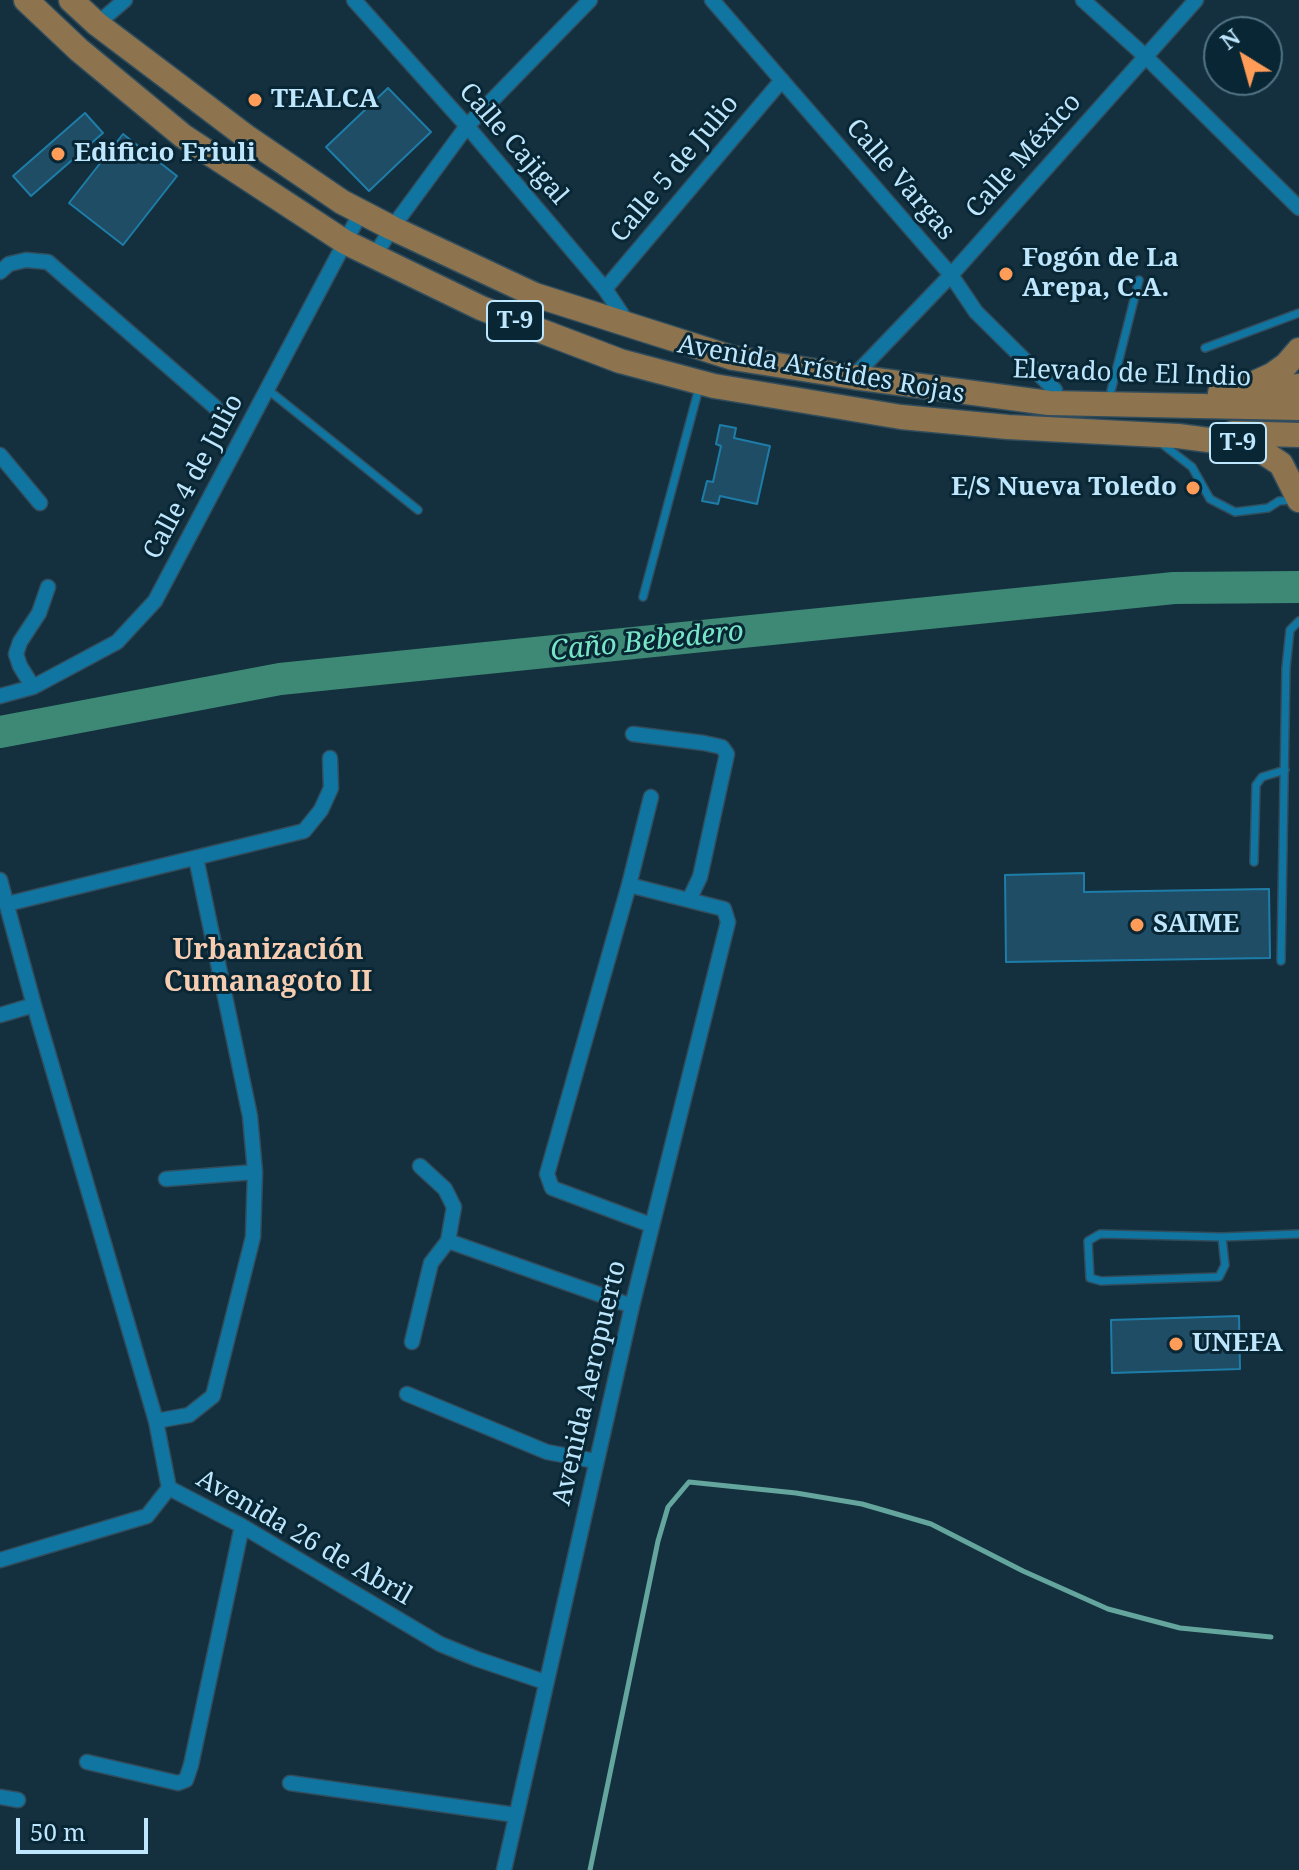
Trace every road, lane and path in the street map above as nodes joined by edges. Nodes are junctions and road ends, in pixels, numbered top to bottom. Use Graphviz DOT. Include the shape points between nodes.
graph roads {
  1 [pos="26,0"];
  2 [pos="71,0"];
  3 [pos="125,0"];
  4 [pos="354,0"];
  5 [pos="590,0"];
  6 [pos="712,0"];
  7 [pos="1083,0"];
  8 [pos="1196,0"];
  9 [pos="97,24"];
  10 [pos="1145,56"];
  11 [pos="782,80"];
  12 [pos="467,126"];
  13 [pos="1299,208"];
  14 [pos="361,212"];
  15 [pos="392,228"];
  16 [pos="345,242"];
  17 [pos="375,255"];
  18 [pos="0,272"];
  19 [pos="951,275"];
  20 [pos="1139,280"];
  21 [pos="605,289"];
  22 [pos="1299,313"];
  23 [pos="629,325"];
  24 [pos="1205,348"];
  25 [pos="1299,350"];
  26 [pos="853,377"];
  27 [pos="700,382"];
  28 [pos="1299,386"];
  29 [pos="267,389"];
  30 [pos="937,390"];
  31 [pos="1055,390"];
  32 [pos="1111,391"];
  33 [pos="1233,392"];
  34 [pos="215,407"];
  35 [pos="1299,408"];
  36 [pos="1091,431"];
  37 [pos="1150,434"];
  38 [pos="1299,435"];
  39 [pos="0,455"];
  40 [pos="1299,500"];
  41 [pos="40,503"];
  42 [pos="418,510"];
  43 [pos="48,587"];
  44 [pos="643,597"];
  45 [pos="1299,621"];
  46 [pos="33,687"];
  47 [pos="0,696"];
  48 [pos="633,734"];
  49 [pos="330,758"];
  50 [pos="1285,770"];
  51 [pos="651,797"];
  52 [pos="196,858"];
  53 [pos="1254,862"];
  54 [pos="0,880"];
  55 [pos="629,885"];
  56 [pos="689,900"];
  57 [pos="7,904"];
  58 [pos="1281,961"];
  59 [pos="34,1005"];
  60 [pos="0,1015"];
  61 [pos="420,1166"];
  62 [pos="255,1172"];
  63 [pos="166,1179"];
  64 [pos="651,1225"];
  65 [pos="1299,1234"];
  66 [pos="1222,1237"];
  67 [pos="448,1241"];
  68 [pos="632,1306"];
  69 [pos="412,1342"];
  70 [pos="407,1394"];
  71 [pos="156,1421"];
  72 [pos="595,1461"];
  73 [pos="169,1488"];
  74 [pos="242,1526"];
  75 [pos="0,1560"];
  76 [pos="545,1682"];
  77 [pos="87,1762"];
  78 [pos="290,1783"];
  79 [pos="0,1797"];
  80 [pos="18,1800"];
  81 [pos="516,1815"];
  82 [pos="504,1870"];
  1 -- 16 [label="main road, Avenida Arístides Rojas / T-9" via="183,136"];
  2 -- 9 [label="main road, Avenida Arístides Rojas / T-9"];
  3 -- 9 [label="street"];
  4 -- 12 [label="street, Calle Cajigal"];
  5 -- 12 [label="street"];
  6 -- 11 [label="street, Calle Vargas"];
  7 -- 10 [label="street"];
  8 -- 10 [label="street, Calle México"];
  9 -- 14 [label="main road, Avenida Arístides Rojas / T-9" via="248,138"];
  10 -- 13 [label="street"];
  10 -- 19 [label="street, Calle México"];
  11 -- 19 [label="street, Calle Vargas"];
  11 -- 21 [label="street, Calle 5 de Julio"];
  12 -- 15 [label="street"];
  12 -- 21 [label="street, Calle Cajigal"];
  14 -- 15 [label="main road, Avenida Arístides Rojas / T-9"];
  14 -- 16 [label="street, Calle 4 de Julio"];
  15 -- 17 [label="street"];
  15 -- 23 [label="main road, Avenida Arístides Rojas / T-9" via="535,295"];
  16 -- 17 [label="main road, Avenida Arístides Rojas / T-9"];
  16 -- 29 [label="street, Calle 4 de Julio"];
  17 -- 27 [label="main road, Avenida Arístides Rojas / T-9" via="481,308 620,361"];
  18 -- 34 [label="street" via="26,260 48,262"];
  19 -- 26 [label="street, Calle México"];
  19 -- 31 [label="street, Calle Vargas" via="976,312"];
  20 -- 32 [label="lane"];
  21 -- 23 [label="street, Calle Cajigal"];
  22 -- 24 [label="lane"];
  23 -- 26 [label="main road, Avenida Arístides Rojas / T-9" via="733,358"];
  25 -- 33 [label="main road, T-9" via="1272,375"];
  26 -- 30 [label="main road, Avenida Arístides Rojas / T-9"];
  27 -- 36 [label="main road, Avenida Arístides Rojas / T-9" via="901,417"];
  27 -- 44 [label="lane"];
  28 -- 33 [label="main road, T-9"];
  29 -- 42 [label="lane"];
  29 -- 46 [label="street, Calle 4 de Julio" via="155,601 117,642"];
  30 -- 31 [label="main road, Elevado de El Indio / T-9"];
  30 -- 35 [label="main road, Elevado de El Indio / T-9" via="1049,403"];
  31 -- 32 [label="main road, T-9"];
  32 -- 33 [label="main road, T-9"];
  36 -- 37 [label="main road, T-9"];
  36 -- 38 [label="main road"];
  37 -- 40 [label="main road, T-9" via="1254,446 1281,464"];
  37 -- 40 [label="lane" via="1192,467 1210,499 1235,512"];
  39 -- 41 [label="street"];
  43 -- 46 [label="street" via="16,654"];
  45 -- 50 [label="lane" via="1290,630 1286,668"];
  46 -- 47 [label="street, Calle 4 de Julio"];
  48 -- 56 [label="street" via="704,743 722,747 727,754 700,877"];
  49 -- 52 [label="street" via="331,788 304,831"];
  50 -- 53 [label="lane" via="1262,777 1256,785"];
  50 -- 58 [label="lane"];
  51 -- 55 [label="street"];
  52 -- 57 [label="street"];
  52 -- 62 [label="street" via="250,1116"];
  54 -- 57 [label="street"];
  55 -- 56 [label="street"];
  55 -- 64 [label="street" via="547,1174 552,1188"];
  56 -- 64 [label="street, Avenida Aeropuerto" via="724,909 728,922"];
  57 -- 59 [label="street"];
  59 -- 60 [label="street"];
  59 -- 71 [label="street"];
  61 -- 67 [label="street" via="445,1189 454,1207"];
  62 -- 63 [label="street"];
  62 -- 71 [label="street" via="253,1237 213,1396 189,1415"];
  64 -- 68 [label="street, Avenida Aeropuerto"];
  65 -- 66 [label="lane"];
  66 -- 66 [label="lane" via="1225,1265 1219,1277 1090,1278 1088,1241 1100,1234"];
  67 -- 68 [label="street"];
  67 -- 69 [label="street" via="431,1263"];
  68 -- 72 [label="street, Avenida Aeropuerto"];
  70 -- 72 [label="street" via="547,1452"];
  71 -- 73 [label="street"];
  72 -- 76 [label="street, Avenida Aeropuerto"];
  73 -- 74 [label="street, Avenida 26 de Abril"];
  73 -- 75 [label="street, Avenida 26 de Abril" via="147,1516"];
  74 -- 76 [label="street, Avenida 26 de Abril" via="440,1644"];
  74 -- 77 [label="street" via="186,1780 178,1783"];
  76 -- 81 [label="street, Avenida Aeropuerto"];
  78 -- 81 [label="street"];
  79 -- 80 [label="street"];
  81 -- 82 [label="street, Avenida Aeropuerto"];
}
